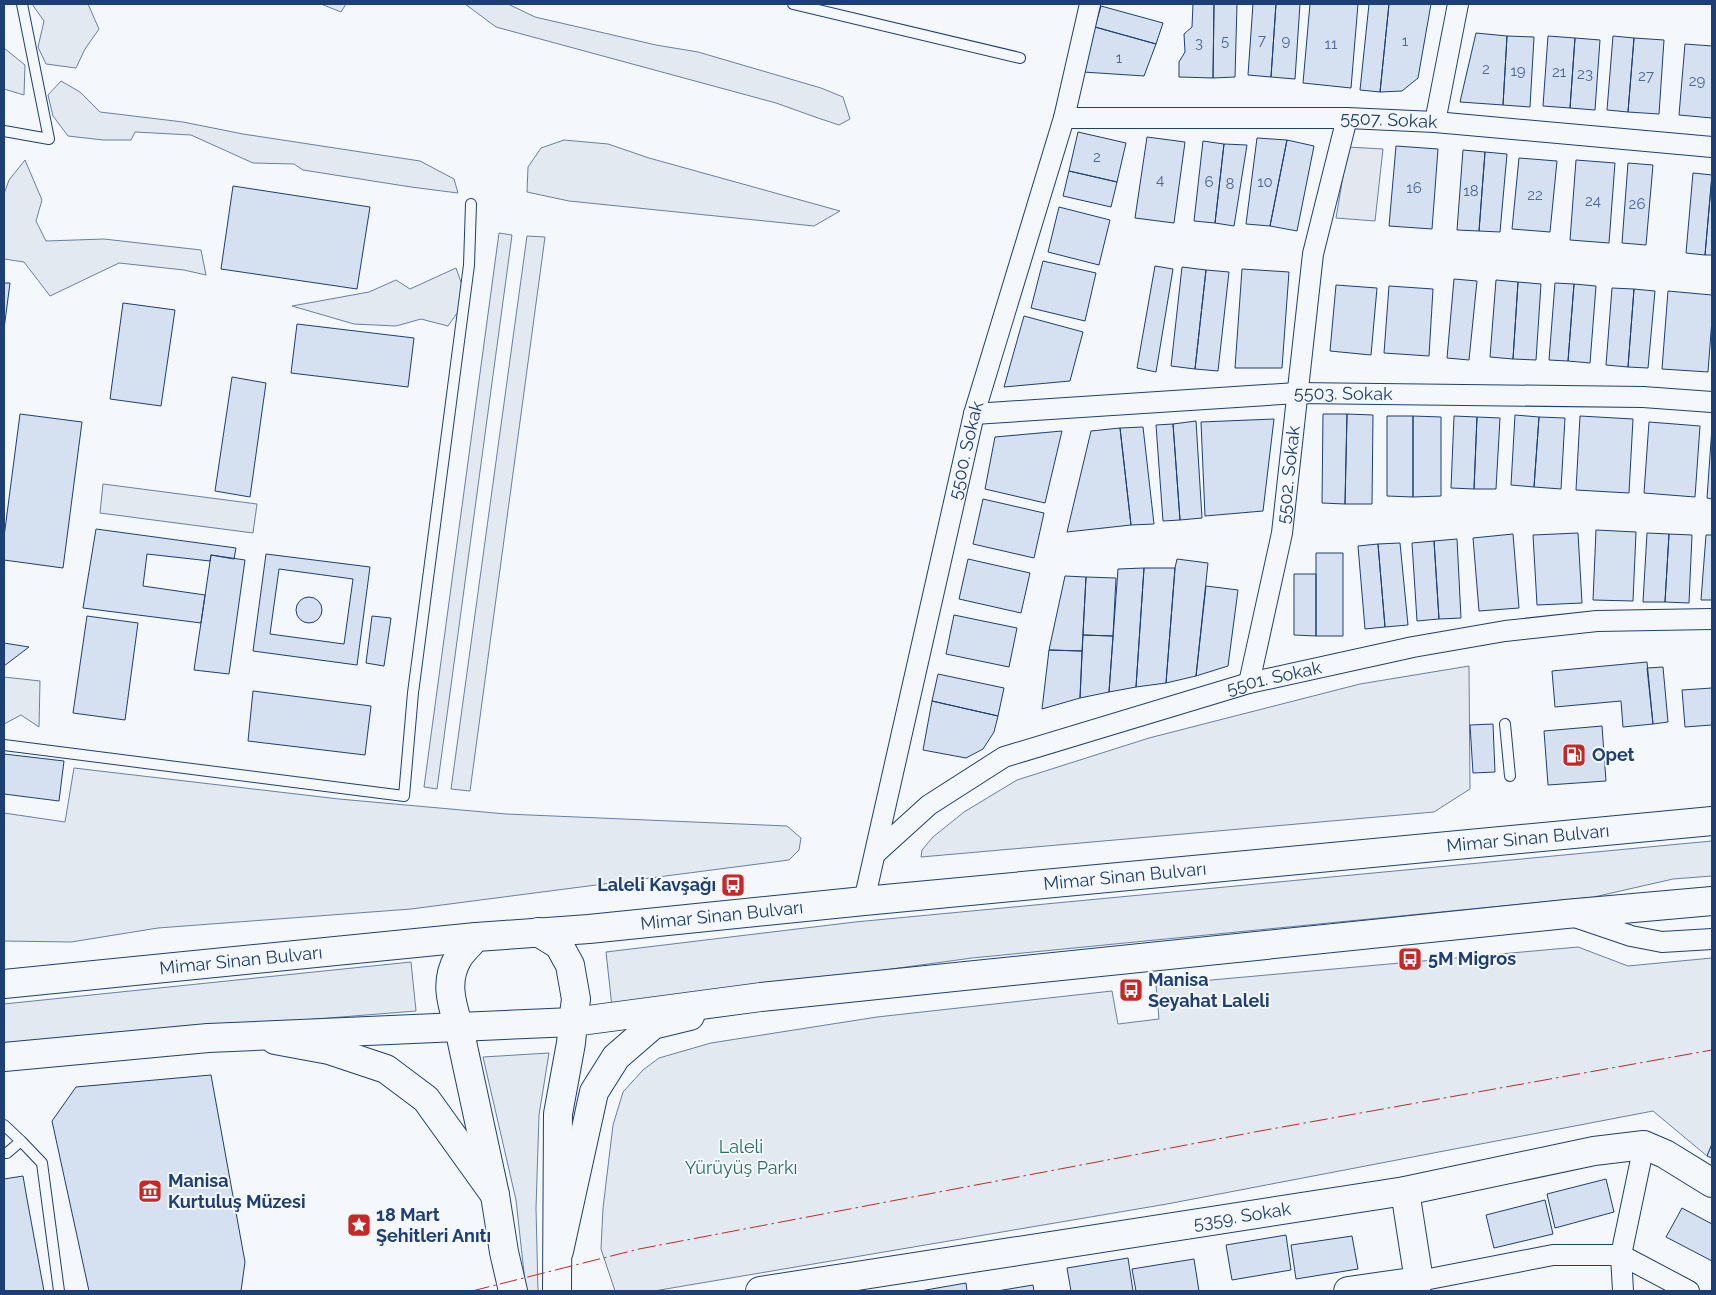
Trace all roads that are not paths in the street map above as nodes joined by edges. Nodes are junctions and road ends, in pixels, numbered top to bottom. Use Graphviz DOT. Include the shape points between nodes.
graph roads {
  1 [pos="22,4"];
  2 [pos="793,4"];
  3 [pos="1090,4"];
  4 [pos="1458,4"];
  5 [pos="1020,58"];
  6 [pos="1064,118"];
  7 [pos="1347,118"];
  8 [pos="1435,122"];
  9 [pos="4,131"];
  10 [pos="1712,147"];
  11 [pos="471,204"];
  12 [pos="1298,393"];
  13 [pos="1712,402"];
  14 [pos="974,414"];
  15 [pos="1712,620"];
  16 [pos="1249,683"];
  17 [pos="1506,724"];
  18 [pos="4,745"];
  19 [pos="1510,776"];
  20 [pos="1712,821"];
  21 [pos="876,853"];
  22 [pos="864,901"];
  23 [pos="1712,901"];
  24 [pos="1566,914"];
  25 [pos="538,932"];
  26 [pos="476,937"];
  27 [pos="1712,939"];
  28 [pos="4,978"];
  29 [pos="34,982"];
  30 [pos="4,984"];
  31 [pos="761,997"];
  32 [pos="572,1022"];
  33 [pos="459,1028"];
  34 [pos="254,1036"];
  35 [pos="4,1057"];
  36 [pos="4,1125"];
  37 [pos="21,1141"];
  38 [pos="1644,1145"];
  39 [pos="4,1153"];
  40 [pos="1712,1183"];
  41 [pos="1405,1191"];
  42 [pos="495,1195"];
  43 [pos="559,1251"];
  44 [pos="1620,1255"];
  45 [pos="1418,1286"];
  46 [pos="59,1291"];
  47 [pos="513,1291"];
  48 [pos="557,1291"];
  49 [pos="760,1291"];
  50 [pos="1348,1291"];
  51 [pos="1623,1291"];
  52 [pos="1689,1291"];
  1 -- 9 [label="lane" via="50,139"];
  2 -- 5 [label="lane"];
  3 -- 6 [label="street, 5500. Sokak"];
  4 -- 8 [label="street"];
  6 -- 7 [label="street, 5507. Sokak"];
  6 -- 14 [label="street, 5500. Sokak"];
  7 -- 8 [label="street, 5507. Sokak"];
  7 -- 12 [label="street, 5502. Sokak" via="1313,254"];
  8 -- 10 [label="street, 5507. Sokak"];
  11 -- 18 [label="lane" via="469,265 413,693 404,796"];
  12 -- 13 [label="street, 5503. Sokak"];
  12 -- 14 [label="street, 5503. Sokak"];
  12 -- 16 [label="street, 5502. Sokak" via="1282,533"];
  14 -- 21 [label="street, 5500. Sokak"];
  15 -- 16 [label="street, 5501. Sokak" via="1597,621 1505,631 1413,647"];
  16 -- 21 [label="street, 5501. Sokak" via="1004,757 929,805"];
  17 -- 19 [label="lane"];
  20 -- 22 [label="main road, Mimar Sinan Bulvarı"];
  21 -- 22 [label="street, 5500. Sokak"];
  22 -- 25 [label="main road, Mimar Sinan Bulvarı"];
  23 -- 24 [label="main road"];
  24 -- 27 [label="street" via="1631,936 1662,942"];
  24 -- 31 [label="main road"];
  25 -- 26 [label="main road"];
  25 -- 32 [label="main road" via="559,945 570,965 576,999"];
  26 -- 29 [label="main road, Mimar Sinan Bulvarı"];
  26 -- 33 [label="main road" via="458,958 450,977 451,1001"];
  28 -- 29 [label="main road"];
  29 -- 30 [label="main road, Mimar Sinan Bulvarı"];
  31 -- 32 [label="main road"];
  31 -- 43 [label="main road" via="653,1025 616,1057 594,1092"];
  32 -- 33 [label="main road"];
  32 -- 43 [label="main road" via="558,1114"];
  33 -- 34 [label="main road"];
  33 -- 42 [label="main road"];
  34 -- 35 [label="main road"];
  34 -- 42 [label="main road" via="329,1050 386,1069 426,1099"];
  36 -- 37 [label="lane"];
  37 -- 39 [label="lane"];
  37 -- 46 [label="lane" via="42,1163"];
  38 -- 40 [label="main road"];
  38 -- 41 [label="main road, 5359. Sokak" via="1594,1151"];
  38 -- 44 [label="street"];
  41 -- 45 [label="main road"];
  41 -- 49 [label="main road, 5359. Sokak"];
  42 -- 47 [label="main road"];
  43 -- 48 [label="main road"];
  44 -- 45 [label="street" via="1553,1255"];
  44 -- 51 [label="street"];
  44 -- 52 [label="street"];
  45 -- 50 [label="main road"];
}
